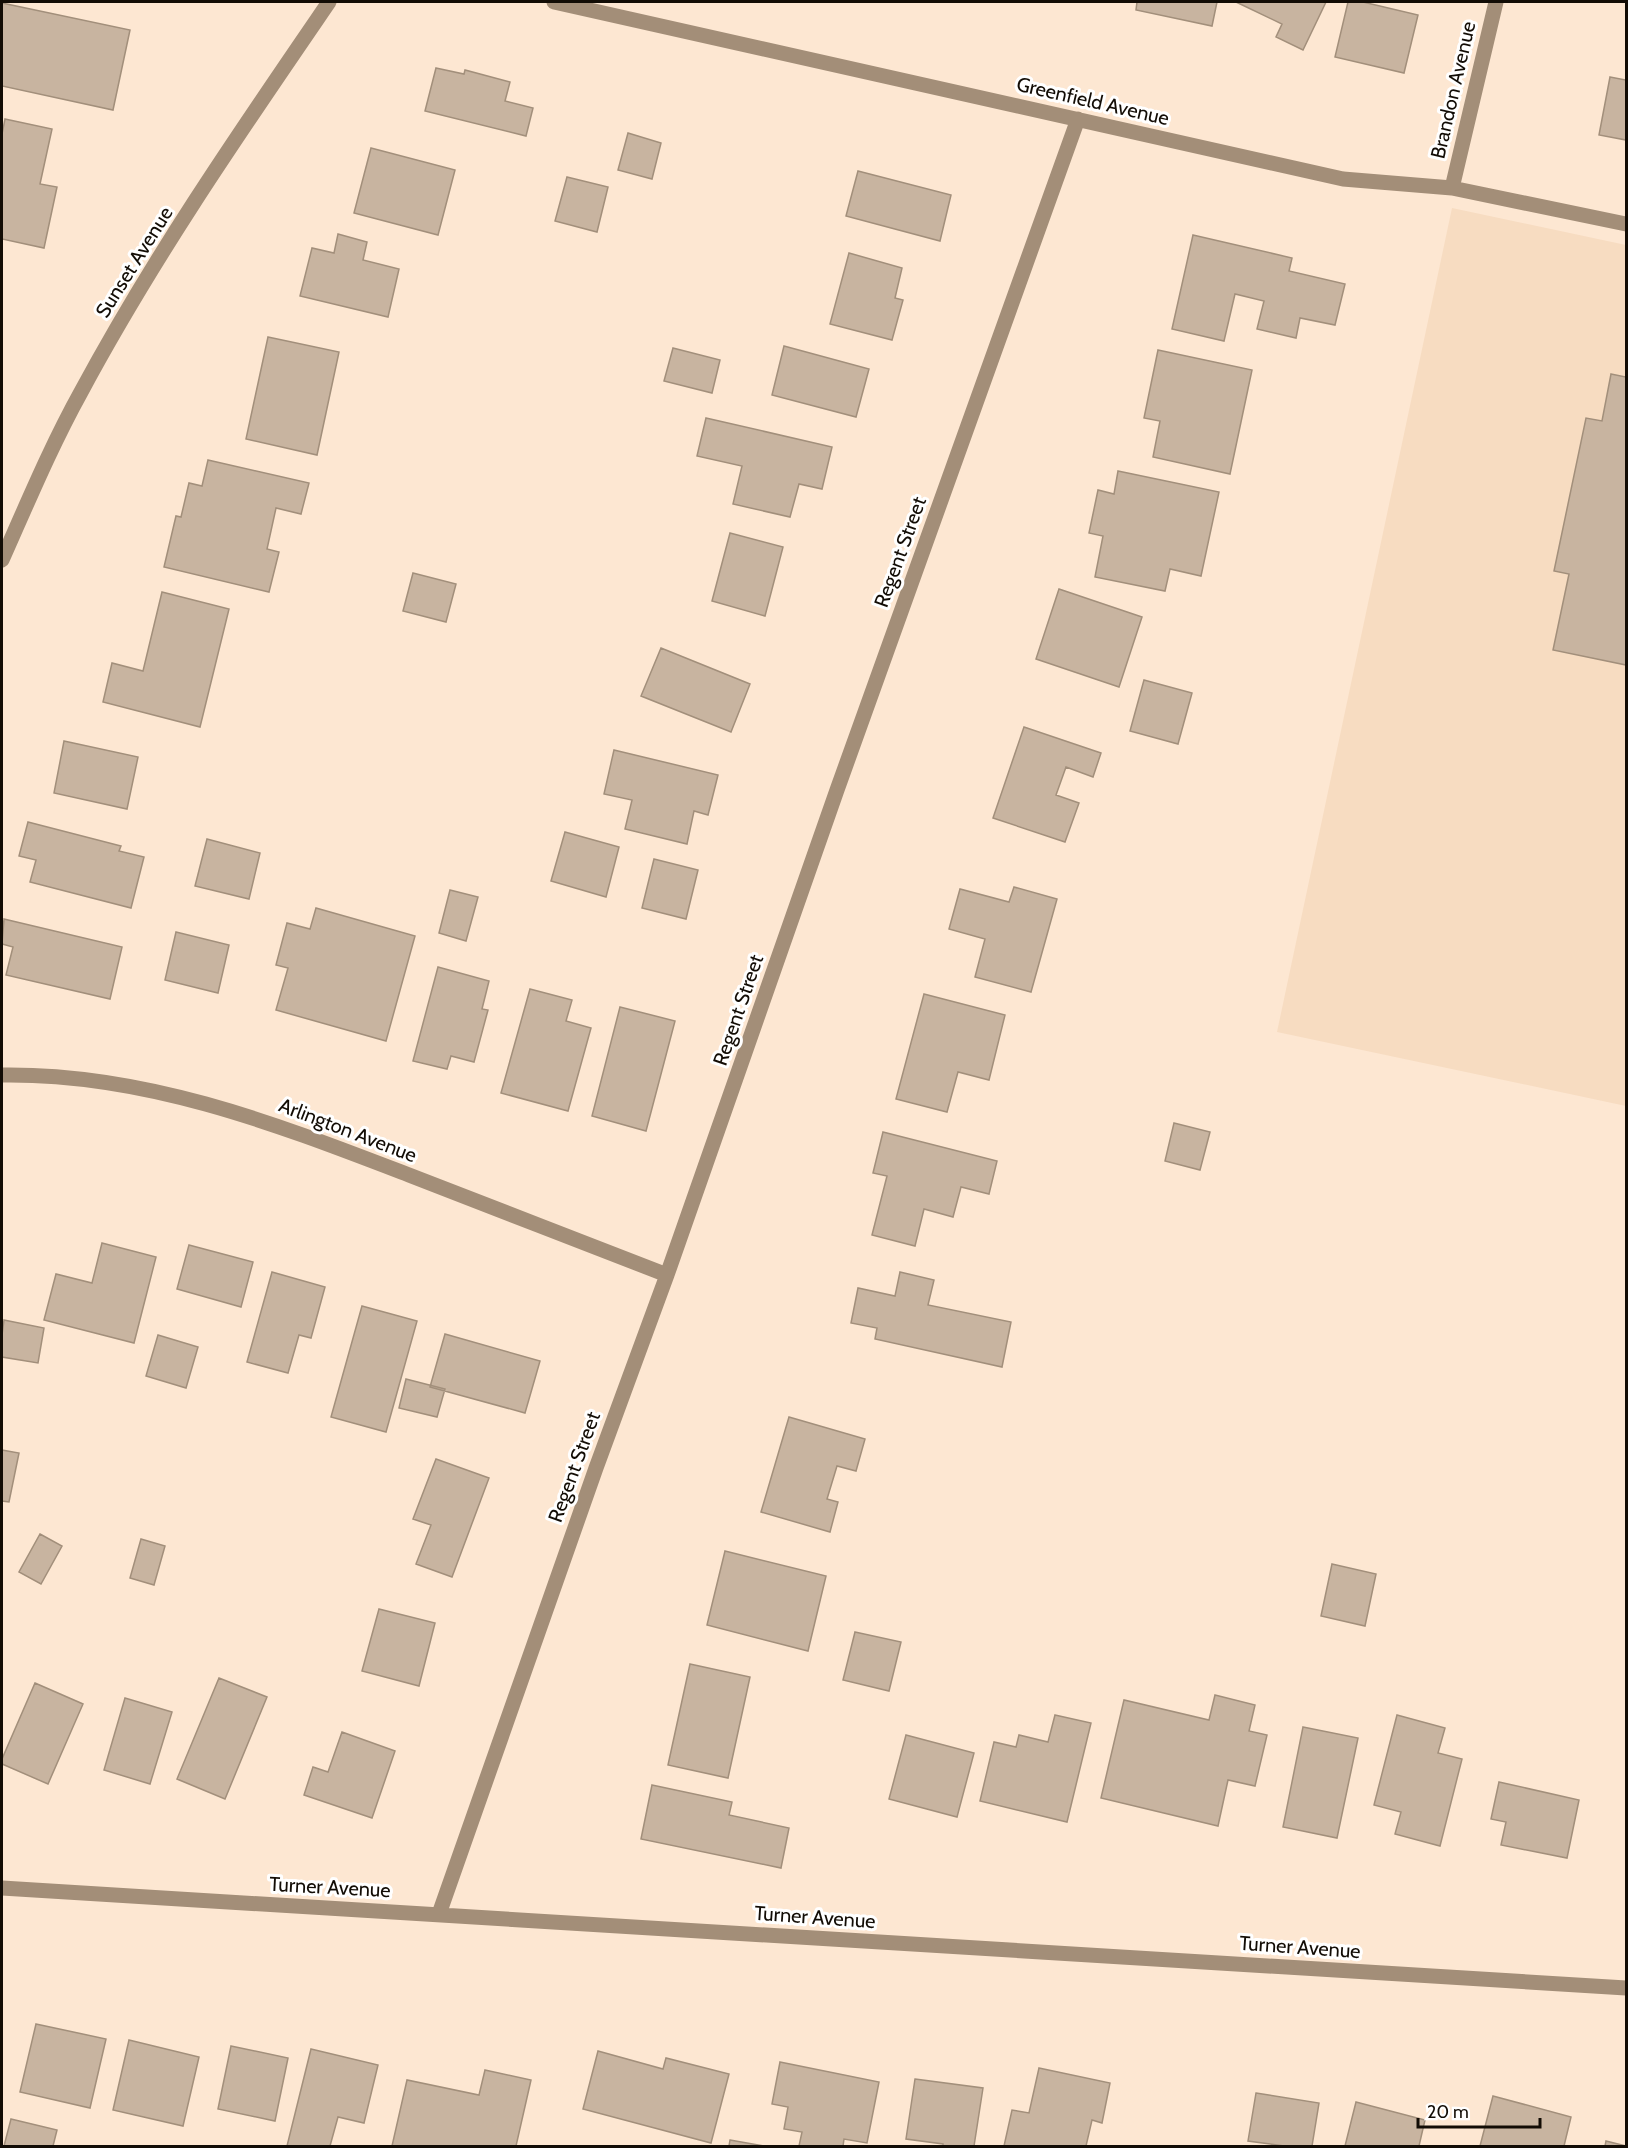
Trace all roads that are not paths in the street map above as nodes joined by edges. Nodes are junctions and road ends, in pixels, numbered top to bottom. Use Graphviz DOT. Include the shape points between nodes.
graph roads {
  1 [pos="329,2"];
  2 [pos="554,2"];
  3 [pos="1496,2"];
  4 [pos="1078,119"];
  5 [pos="1452,188"];
  6 [pos="1626,225"];
  7 [pos="2,560"];
  8 [pos="2,1075"];
  9 [pos="667,1275"];
  10 [pos="2,1887"];
  11 [pos="439,1914"];
  12 [pos="1626,1988"];
  1 -- 7 [label="street, Sunset Avenue" via="143,282 80,393"];
  2 -- 4 [label="street, Greenfield Avenue"];
  3 -- 5 [label="street, Brandon Avenue"];
  4 -- 5 [label="street, Greenfield Avenue" via="1343,179"];
  4 -- 9 [label="street, Regent Street"];
  5 -- 6 [label="street, Greenfield Avenue"];
  8 -- 9 [label="street, Arlington Avenue" via="90,1079 239,1112"];
  9 -- 11 [label="street, Regent Street"];
  10 -- 11 [label="street, Turner Avenue"];
  11 -- 12 [label="street, Turner Avenue"];
}
